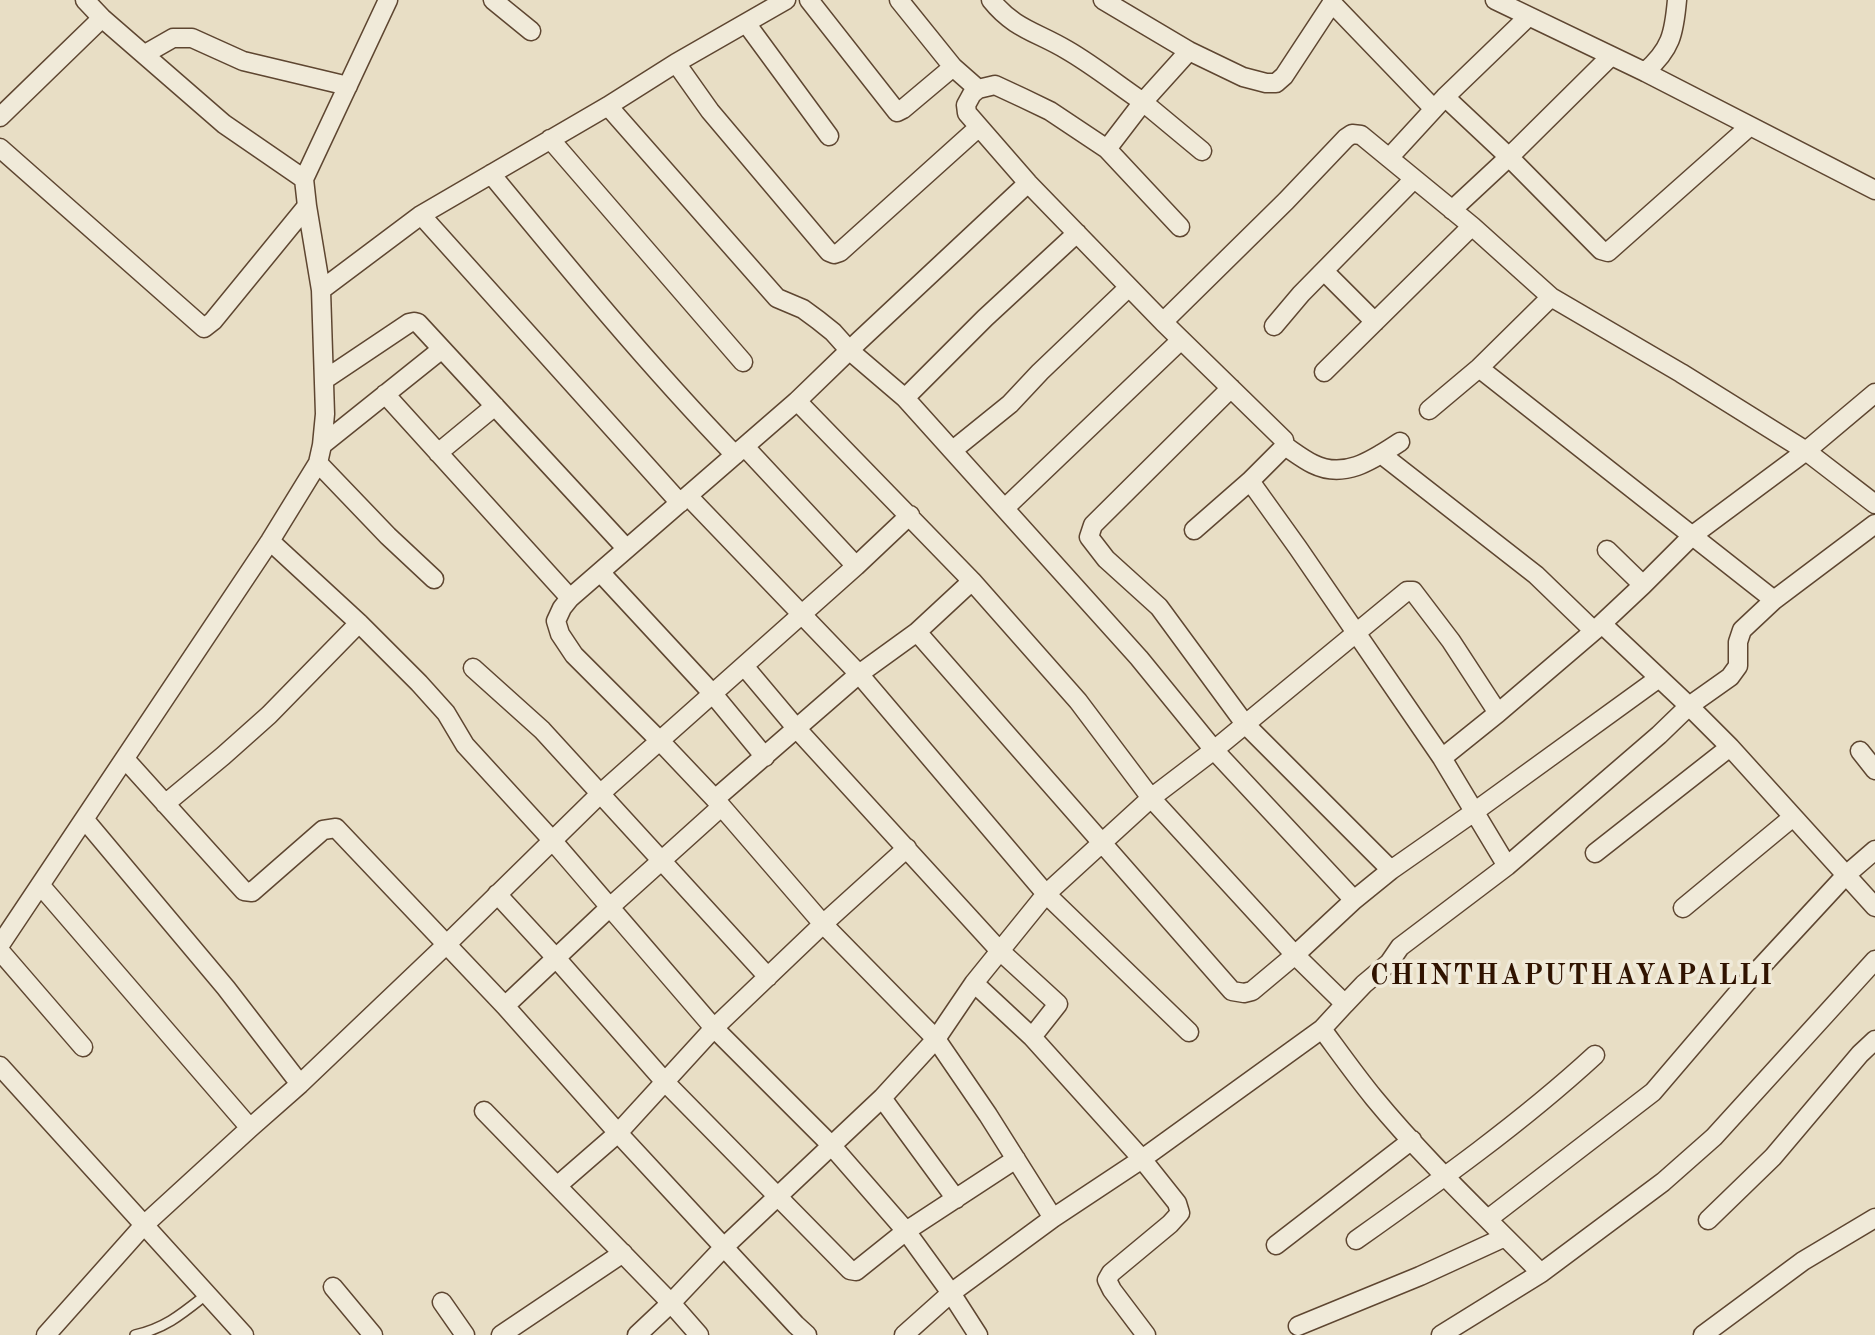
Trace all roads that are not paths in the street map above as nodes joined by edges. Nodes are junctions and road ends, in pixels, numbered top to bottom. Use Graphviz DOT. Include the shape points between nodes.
graph roads {
  1 [pos="85,0"];
  2 [pos="388,0"];
  3 [pos="493,0"];
  4 [pos="786,0"];
  5 [pos="809,0"];
  6 [pos="899,0"];
  7 [pos="991,0"];
  8 [pos="1103,0"];
  9 [pos="1495,0"];
  10 [pos="1677,0"];
  11 [pos="1332,1"];
  12 [pos="1523,9"];
  13 [pos="102,18"];
  14 [pos="746,23"];
  15 [pos="531,31"];
  16 [pos="1189,51"];
  17 [pos="145,54"];
  18 [pos="1611,56"];
  19 [pos="676,63"];
  20 [pos="953,67"];
  21 [pos="1645,72"];
  22 [pos="348,86"];
  23 [pos="978,89"];
  24 [pos="1143,102"];
  25 [pos="1439,103"];
  26 [pos="608,106"];
  27 [pos="0,117"];
  28 [pos="1750,126"];
  29 [pos="979,127"];
  30 [pos="830,136"];
  31 [pos="550,139"];
  32 [pos="0,149"];
  33 [pos="1107,149"];
  34 [pos="1202,151"];
  35 [pos="1509,157"];
  36 [pos="1389,158"];
  37 [pos="491,174"];
  38 [pos="304,179"];
  39 [pos="1413,179"];
  40 [pos="1028,183"];
  41 [pos="1875,190"];
  42 [pos="307,206"];
  43 [pos="1452,211"];
  44 [pos="421,215"];
  45 [pos="1472,226"];
  46 [pos="1180,227"];
  47 [pos="1077,233"];
  48 [pos="1324,271"];
  49 [pos="1129,287"];
  50 [pos="321,290"];
  51 [pos="1550,297"];
  52 [pos="1375,321"];
  53 [pos="1163,322"];
  54 [pos="1274,326"];
  55 [pos="1181,340"];
  56 [pos="442,349"];
  57 [pos="850,351"];
  58 [pos="743,362"];
  59 [pos="1479,368"];
  60 [pos="1324,372"];
  61 [pos="324,380"];
  62 [pos="1231,388"];
  63 [pos="1875,393"];
  64 [pos="385,394"];
  65 [pos="905,398"];
  66 [pos="797,401"];
  67 [pos="495,406"];
  68 [pos="1429,410"];
  69 [pos="1400,442"];
  70 [pos="322,445"];
  71 [pos="1285,446"];
  72 [pos="953,450"];
  73 [pos="740,451"];
  74 [pos="1806,451"];
  75 [pos="438,453"];
  76 [pos="1381,454"];
  77 [pos="317,463"];
  78 [pos="1250,481"];
  79 [pos="684,499"];
  80 [pos="1875,504"];
  81 [pos="1005,508"];
  82 [pos="910,515"];
  83 [pos="1875,524"];
  84 [pos="1194,530"];
  85 [pos="1693,535"];
  86 [pos="270,541"];
  87 [pos="626,548"];
  88 [pos="1607,550"];
  89 [pos="856,566"];
  90 [pos="600,572"];
  91 [pos="434,579"];
  92 [pos="972,581"];
  93 [pos="1643,585"];
  94 [pos="570,598"];
  95 [pos="1774,600"];
  96 [pos="801,614"];
  97 [pos="359,623"];
  98 [pos="1598,627"];
  99 [pos="917,632"];
  100 [pos="1356,632"];
  101 [pos="744,666"];
  102 [pos="473,668"];
  103 [pos="859,674"];
  104 [pos="1659,678"];
  105 [pos="713,694"];
  106 [pos="1689,706"];
  107 [pos="1498,713"];
  108 [pos="1245,724"];
  109 [pos="797,729"];
  110 [pos="660,741"];
  111 [pos="1730,747"];
  112 [pos="1214,750"];
  113 [pos="1860,751"];
  114 [pos="765,757"];
  115 [pos="1442,758"];
  116 [pos="125,759"];
  117 [pos="1875,771"];
  118 [pos="601,793"];
  119 [pos="1150,798"];
  120 [pos="165,803"];
  121 [pos="718,803"];
  122 [pos="1474,812"];
  123 [pos="1793,817"];
  124 [pos="85,820"];
  125 [pos="552,840"];
  126 [pos="1101,842"];
  127 [pos="907,848"];
  128 [pos="1875,850"];
  129 [pos="1595,853"];
  130 [pos="661,861"];
  131 [pos="1507,866"];
  132 [pos="1391,870"];
  133 [pos="1846,875"];
  134 [pos="41,886"];
  135 [pos="497,894"];
  136 [pos="1046,894"];
  137 [pos="1354,900"];
  138 [pos="610,907"];
  139 [pos="1875,907"];
  140 [pos="1683,908"];
  141 [pos="823,924"];
  142 [pos="447,943"];
  143 [pos="0,945"];
  144 [pos="999,950"];
  145 [pos="0,951"];
  146 [pos="1295,955"];
  147 [pos="556,958"];
  148 [pos="1875,960"];
  149 [pos="768,977"];
  150 [pos="974,982"];
  151 [pos="1345,1004"];
  152 [pos="505,1006"];
  153 [pos="714,1028"];
  154 [pos="1322,1029"];
  155 [pos="1189,1032"];
  156 [pos="1032,1037"];
  157 [pos="936,1040"];
  158 [pos="1875,1040"];
  159 [pos="83,1046"];
  160 [pos="1595,1055"];
  161 [pos="0,1066"];
  162 [pos="665,1082"];
  163 [pos="300,1084"];
  164 [pos="883,1098"];
  165 [pos="484,1111"];
  166 [pos="250,1128"];
  167 [pos="618,1133"];
  168 [pos="1412,1140"];
  169 [pos="831,1145"];
  170 [pos="1016,1159"];
  171 [pos="1142,1159"];
  172 [pos="1445,1177"];
  173 [pos="557,1186"];
  174 [pos="778,1196"];
  175 [pos="956,1199"];
  176 [pos="1053,1218"];
  177 [pos="1488,1219"];
  178 [pos="1875,1219"];
  179 [pos="1708,1220"];
  180 [pos="144,1225"];
  181 [pos="906,1231"];
  182 [pos="1505,1237"];
  183 [pos="1356,1240"];
  184 [pos="1276,1245"];
  185 [pos="724,1247"];
  186 [pos="623,1253"];
  187 [pos="1541,1273"];
  188 [pos="333,1287"];
  189 [pos="951,1293"];
  190 [pos="207,1294"];
  191 [pos="442,1302"];
  192 [pos="671,1303"];
  193 [pos="1298,1326"];
  194 [pos="640,1334"];
  195 [pos="46,1335"];
  196 [pos="135,1335"];
  197 [pos="244,1335"];
  198 [pos="373,1335"];
  199 [pos="465,1335"];
  200 [pos="501,1335"];
  201 [pos="699,1335"];
  202 [pos="807,1335"];
  203 [pos="904,1335"];
  204 [pos="978,1335"];
  205 [pos="1146,1335"];
  206 [pos="1441,1335"];
  207 [pos="1703,1335"];
  1 -- 13 [label="street"];
  2 -- 22 [label="street"];
  3 -- 15 [label="street"];
  4 -- 14 [label="street"];
  5 -- 20 [label="street" via="897,112"];
  6 -- 20 [label="street"];
  7 -- 24 [label="street" via="1013,23 1068,50"];
  8 -- 16 [label="street"];
  9 -- 12 [label="street"];
  10 -- 21 [label="street" via="1669,43"];
  11 -- 16 [label="street" via="1276,83 1243,77"];
  11 -- 25 [label="street"];
  12 -- 18 [label="street"];
  12 -- 25 [label="street"];
  13 -- 17 [label="street"];
  13 -- 27 [label="street"];
  14 -- 19 [label="street"];
  14 -- 30 [label="street"];
  16 -- 24 [label="street"];
  17 -- 22 [label="street" via="173,38 192,38 243,61"];
  17 -- 38 [label="street" via="225,124"];
  18 -- 21 [label="street"];
  18 -- 35 [label="street"];
  19 -- 26 [label="street"];
  19 -- 29 [label="street" via="710,111 834,254"];
  20 -- 23 [label="street"];
  21 -- 28 [label="street"];
  22 -- 38 [label="street"];
  23 -- 29 [label="street" via="965,105"];
  23 -- 33 [label="street" via="995,85 1023,98"];
  24 -- 33 [label="street"];
  24 -- 34 [label="street"];
  25 -- 35 [label="street"];
  25 -- 36 [label="street"];
  26 -- 31 [label="street"];
  26 -- 57 [label="street" via="777,298 803,309"];
  28 -- 35 [label="street" via="1608,252"];
  28 -- 41 [label="street"];
  29 -- 40 [label="street"];
  31 -- 37 [label="street"];
  31 -- 58 [label="street"];
  32 -- 42 [label="street" via="204,328"];
  33 -- 46 [label="street"];
  35 -- 43 [label="street"];
  36 -- 39 [label="street"];
  36 -- 53 [label="street" via="1362,135 1346,138"];
  37 -- 44 [label="street"];
  37 -- 73 [label="street" via="691,409"];
  38 -- 42 [label="street"];
  39 -- 43 [label="street"];
  39 -- 48 [label="street"];
  40 -- 47 [label="street"];
  40 -- 57 [label="street"];
  42 -- 50 [label="street"];
  43 -- 45 [label="street"];
  44 -- 50 [label="street"];
  44 -- 79 [label="street"];
  45 -- 51 [label="street"];
  45 -- 52 [label="street"];
  47 -- 49 [label="street"];
  47 -- 65 [label="street"];
  48 -- 52 [label="street"];
  48 -- 54 [label="street"];
  49 -- 53 [label="street"];
  49 -- 72 [label="street" via="1010,404"];
  50 -- 61 [label="street"];
  51 -- 59 [label="street"];
  51 -- 74 [label="street"];
  52 -- 60 [label="street"];
  53 -- 55 [label="street"];
  55 -- 62 [label="street"];
  55 -- 81 [label="street"];
  56 -- 61 [label="street" via="414,322"];
  56 -- 64 [label="street"];
  56 -- 67 [label="street"];
  57 -- 65 [label="street"];
  57 -- 66 [label="street"];
  59 -- 68 [label="street"];
  59 -- 85 [label="street"];
  61 -- 70 [label="street"];
  62 -- 71 [label="street"];
  62 -- 108 [label="street" via="1093,525 1089,537 1106,559 1159,607"];
  63 -- 74 [label="street"];
  64 -- 70 [label="street"];
  64 -- 75 [label="street"];
  65 -- 72 [label="street"];
  66 -- 73 [label="street"];
  66 -- 82 [label="street"];
  67 -- 75 [label="street"];
  67 -- 87 [label="street"];
  69 -- 76 [label="street"];
  70 -- 77 [label="street"];
  71 -- 76 [label="street" via="1315,466 1338,471"];
  71 -- 78 [label="street"];
  72 -- 81 [label="street"];
  73 -- 79 [label="street"];
  73 -- 89 [label="street"];
  74 -- 80 [label="street"];
  74 -- 85 [label="street"];
  75 -- 94 [label="street"];
  76 -- 98 [label="street"];
  77 -- 86 [label="street"];
  77 -- 91 [label="street"];
  78 -- 84 [label="street"];
  78 -- 100 [label="street"];
  79 -- 87 [label="street"];
  79 -- 96 [label="street"];
  81 -- 112 [label="street"];
  82 -- 89 [label="street"];
  82 -- 92 [label="street"];
  83 -- 95 [label="street"];
  85 -- 93 [label="street"];
  85 -- 95 [label="street"];
  86 -- 97 [label="street"];
  86 -- 116 [label="street"];
  87 -- 90 [label="street"];
  88 -- 93 [label="street"];
  89 -- 96 [label="street"];
  90 -- 94 [label="street"];
  90 -- 105 [label="street"];
  92 -- 99 [label="street"];
  92 -- 119 [label="street" via="1078,701"];
  93 -- 98 [label="street"];
  94 -- 110 [label="street" via="556,621 560,634 574,655"];
  95 -- 106 [label="street" via="1742,630 1738,666 1730,677"];
  96 -- 101 [label="street"];
  96 -- 103 [label="street"];
  97 -- 120 [label="street" via="269,715"];
  97 -- 125 [label="street" via="419,682 446,713 465,745"];
  98 -- 104 [label="street"];
  98 -- 107 [label="street"];
  99 -- 103 [label="street"];
  99 -- 126 [label="street"];
  100 -- 107 [label="street" via="1406,591 1413,591"];
  100 -- 108 [label="street"];
  100 -- 115 [label="street"];
  101 -- 105 [label="street"];
  101 -- 109 [label="street"];
  102 -- 118 [label="street" via="542,730"];
  103 -- 109 [label="street"];
  103 -- 136 [label="street"];
  104 -- 106 [label="street"];
  104 -- 122 [label="street"];
  105 -- 110 [label="street"];
  105 -- 114 [label="street"];
  106 -- 111 [label="street"];
  106 -- 131 [label="street"];
  107 -- 115 [label="street"];
  108 -- 112 [label="street"];
  108 -- 132 [label="street"];
  109 -- 114 [label="street"];
  109 -- 127 [label="street"];
  110 -- 118 [label="street"];
  110 -- 121 [label="street"];
  111 -- 123 [label="street"];
  111 -- 129 [label="street"];
  112 -- 119 [label="street"];
  112 -- 137 [label="street"];
  113 -- 117 [label="street"];
  114 -- 121 [label="street"];
  115 -- 122 [label="street"];
  116 -- 120 [label="street"];
  116 -- 124 [label="street"];
  118 -- 125 [label="street"];
  118 -- 130 [label="street"];
  119 -- 126 [label="street"];
  119 -- 146 [label="street"];
  120 -- 142 [label="street" via="244,891 252,892 323,830 336,828"];
  121 -- 130 [label="street"];
  121 -- 141 [label="street"];
  122 -- 131 [label="street"];
  122 -- 132 [label="street"];
  123 -- 133 [label="street"];
  123 -- 140 [label="street"];
  124 -- 134 [label="street"];
  124 -- 163 [label="street"];
  125 -- 135 [label="street"];
  125 -- 138 [label="street"];
  126 -- 136 [label="street"];
  126 -- 146 [label="street" via="1232,991 1252,991"];
  127 -- 141 [label="street"];
  127 -- 144 [label="street"];
  128 -- 133 [label="street"];
  130 -- 138 [label="street"];
  130 -- 149 [label="street"];
  131 -- 151 [label="street" via="1399,947 1390,963"];
  132 -- 137 [label="street"];
  133 -- 139 [label="street"];
  133 -- 177 [label="street" via="1653,1092"];
  134 -- 143 [label="street"];
  134 -- 166 [label="street"];
  135 -- 142 [label="street"];
  135 -- 147 [label="street"];
  136 -- 144 [label="street"];
  136 -- 155 [label="street"];
  137 -- 146 [label="street"];
  138 -- 147 [label="street"];
  138 -- 153 [label="street"];
  141 -- 149 [label="street"];
  141 -- 157 [label="street"];
  142 -- 152 [label="street"];
  142 -- 163 [label="street"];
  144 -- 150 [label="street"];
  144 -- 156 [label="street" via="1058,1004"];
  145 -- 159 [label="street"];
  146 -- 151 [label="street"];
  147 -- 152 [label="street"];
  147 -- 162 [label="street"];
  148 -- 187 [label="street" via="1714,1137 1642,1199"];
  149 -- 153 [label="street"];
  150 -- 156 [label="street"];
  150 -- 157 [label="street"];
  151 -- 154 [label="street"];
  152 -- 167 [label="street"];
  153 -- 162 [label="street"];
  153 -- 169 [label="street"];
  154 -- 168 [label="street"];
  154 -- 171 [label="street"];
  156 -- 171 [label="street"];
  157 -- 164 [label="street"];
  157 -- 170 [label="street"];
  158 -- 179 [label="street" via="1773,1157"];
  160 -- 172 [label="street"];
  161 -- 180 [label="street"];
  162 -- 167 [label="street"];
  162 -- 174 [label="street"];
  163 -- 166 [label="street"];
  164 -- 169 [label="street"];
  164 -- 175 [label="street"];
  165 -- 173 [label="street"];
  166 -- 180 [label="street"];
  167 -- 173 [label="street"];
  167 -- 185 [label="street"];
  168 -- 172 [label="street"];
  168 -- 184 [label="street"];
  169 -- 174 [label="street"];
  169 -- 181 [label="street"];
  170 -- 175 [label="street"];
  170 -- 176 [label="street"];
  171 -- 176 [label="street"];
  171 -- 205 [label="street" via="1177,1202 1180,1213 1107,1280"];
  172 -- 177 [label="street"];
  172 -- 183 [label="street"];
  173 -- 186 [label="street"];
  174 -- 181 [label="street" via="850,1270 856,1271"];
  174 -- 185 [label="street"];
  175 -- 181 [label="street"];
  176 -- 189 [label="street"];
  177 -- 182 [label="street"];
  178 -- 207 [label="street" via="1803,1261"];
  180 -- 190 [label="street"];
  180 -- 195 [label="street"];
  181 -- 189 [label="street"];
  182 -- 187 [label="street"];
  182 -- 193 [label="street"];
  185 -- 192 [label="street"];
  185 -- 202 [label="street"];
  186 -- 192 [label="street"];
  186 -- 200 [label="street"];
  187 -- 206 [label="street"];
  188 -- 198 [label="street"];
  189 -- 203 [label="street"];
  189 -- 204 [label="street"];
  190 -- 196 [label="lane" via="177,1318"];
  190 -- 197 [label="street"];
  191 -- 199 [label="street"];
  192 -- 194 [label="street"];
  192 -- 201 [label="street"];
}
